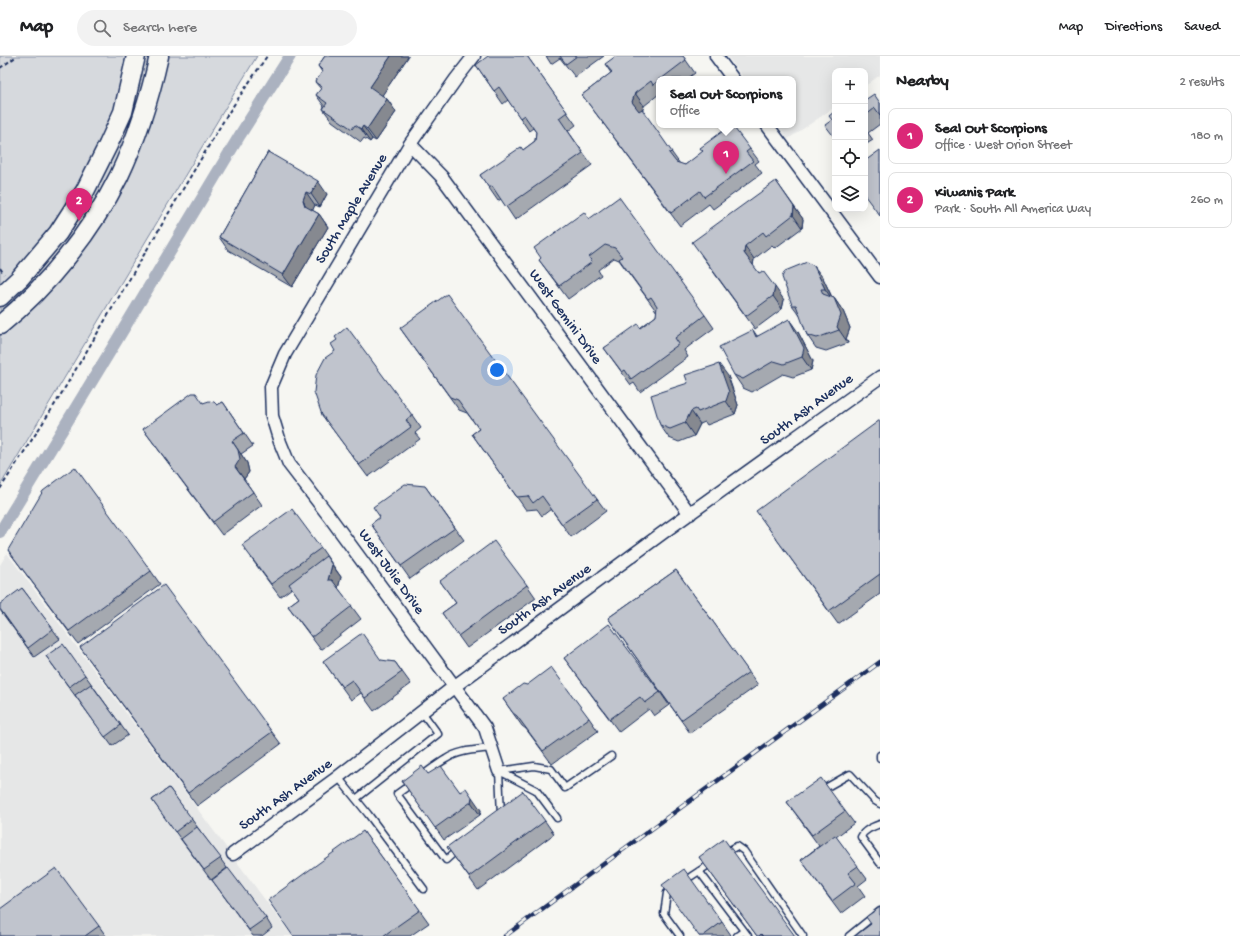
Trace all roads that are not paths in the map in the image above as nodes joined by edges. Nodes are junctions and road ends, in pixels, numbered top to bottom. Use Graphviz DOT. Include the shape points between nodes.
graph roads {
  1 [pos="136,56"];
  2 [pos="159,56"];
  3 [pos="474,56"];
  4 [pos="716,56"];
  5 [pos="731,76"];
  6 [pos="769,128"];
  7 [pos="410,144"];
  8 [pos="880,277"];
  9 [pos="0,297"];
  10 [pos="0,325"];
  11 [pos="880,377"];
  12 [pos="271,387"];
  13 [pos="690,514"];
  14 [pos="455,686"];
  15 [pos="422,712"];
  16 [pos="491,748"];
  17 [pos="611,756"];
  18 [pos="499,771"];
  19 [pos="338,777"];
  20 [pos="813,795"];
  21 [pos="356,798"];
  22 [pos="880,804"];
  23 [pos="557,818"];
  24 [pos="495,820"];
  25 [pos="880,824"];
  26 [pos="464,845"];
  27 [pos="233,854"];
  28 [pos="880,863"];
  29 [pos="699,871"];
  30 [pos="424,888"];
  31 [pos="880,911"];
  32 [pos="746,933"];
  33 [pos="680,936"];
  34 [pos="737,936"];
  35 [pos="803,936"];
  36 [pos="849,936"];
  1 -- 9 [label="street" via="123,112 85,191 58,233 20,278"];
  2 -- 10 [label="street" via="141,122 118,177 99,210 80,240 42,286"];
  3 -- 7 [label="street, South Maple Avenue"];
  4 -- 5 [label="street"];
  6 -- 8 [label="street"];
  7 -- 12 [label="street, South Maple Avenue" via="285,354"];
  7 -- 13 [label="street, West Gemini Drive" via="442,177"];
  11 -- 13 [label="street, South Ash Avenue"];
  12 -- 14 [label="street, West Julie Drive" via="272,416 289,464"];
  13 -- 14 [label="street, South Ash Avenue"];
  14 -- 15 [label="street, South Ash Avenue"];
  14 -- 16 [label="street, West Julie Drive" via="485,728"];
  15 -- 19 [label="street, South Ash Avenue"];
  15 -- 21 [label="lane" via="438,734"];
  16 -- 18 [label="street, West Julie Drive"];
  16 -- 26 [label="lane" via="466,751 446,758 397,794 446,860"];
  17 -- 18 [label="lane" via="565,788 551,769 534,766"];
  18 -- 23 [label="lane" via="536,790"];
  18 -- 24 [label="lane" via="501,815"];
  19 -- 21 [label="lane"];
  19 -- 27 [label="street, South Ash Avenue"];
  20 -- 22 [label="lane" via="850,774"];
  21 -- 30 [label="lane"];
  25 -- 28 [label="lane" via="863,833 861,837"];
  29 -- 32 [label="lane"];
  29 -- 33 [label="lane" via="667,893 664,914"];
  29 -- 35 [label="lane" via="737,846 744,851"];
  31 -- 36 [label="lane"];
  32 -- 34 [label="lane"];
}
